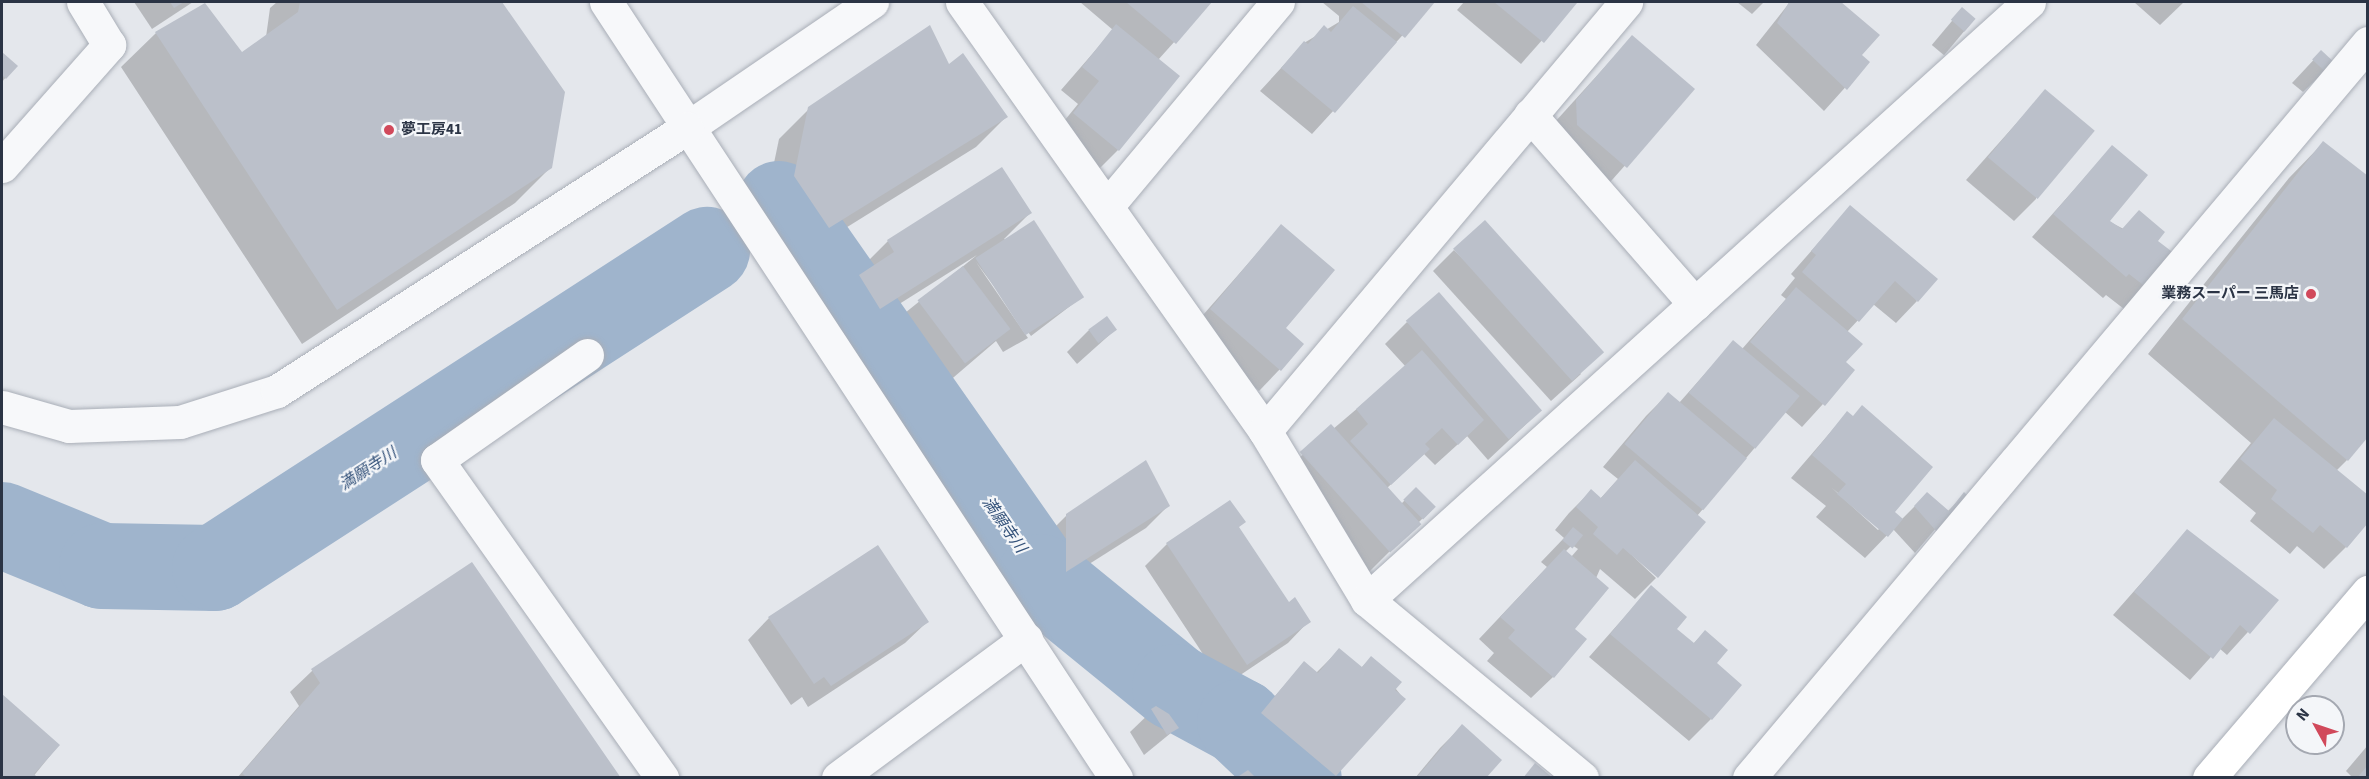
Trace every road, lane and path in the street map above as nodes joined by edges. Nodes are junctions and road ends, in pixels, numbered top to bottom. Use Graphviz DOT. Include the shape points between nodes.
graph roads {
  1 [pos="83,2"];
  2 [pos="606,2"];
  3 [pos="872,2"];
  4 [pos="963,2"];
  5 [pos="1278,2"];
  6 [pos="1626,2"];
  7 [pos="2029,2"];
  8 [pos="2367,43"];
  9 [pos="1530,115"];
  10 [pos="687,128"];
  11 [pos="2,166"];
  12 [pos="1108,206"];
  13 [pos="1695,304"];
  14 [pos="587,355"];
  15 [pos="2,407"];
  16 [pos="1265,431"];
  17 [pos="2367,592"];
  18 [pos="1367,600"];
  19 [pos="1026,639"];
  20 [pos="662,777"];
  21 [pos="838,777"];
  22 [pos="1116,777"];
  23 [pos="1582,777"];
  24 [pos="1749,777"];
  25 [pos="2209,777"];
  1 -- 11 [label="street" via="109,45"];
  2 -- 10 [label="street"];
  3 -- 10 [label="street"];
  4 -- 12 [label="street"];
  5 -- 12 [label="street"];
  6 -- 9 [label="street"];
  7 -- 13 [label="street"];
  8 -- 24 [label="street"];
  9 -- 13 [label="street"];
  9 -- 16 [label="street"];
  10 -- 15 [label="street" via="277,391 180,422 69,426"];
  10 -- 19 [label="street"];
  12 -- 16 [label="street"];
  13 -- 18 [label="street"];
  14 -- 20 [label="street" via="437,460"];
  16 -- 18 [label="street"];
  17 -- 25 [label="main road"];
  18 -- 23 [label="street"];
  19 -- 21 [label="street"];
  19 -- 22 [label="street"];
}
